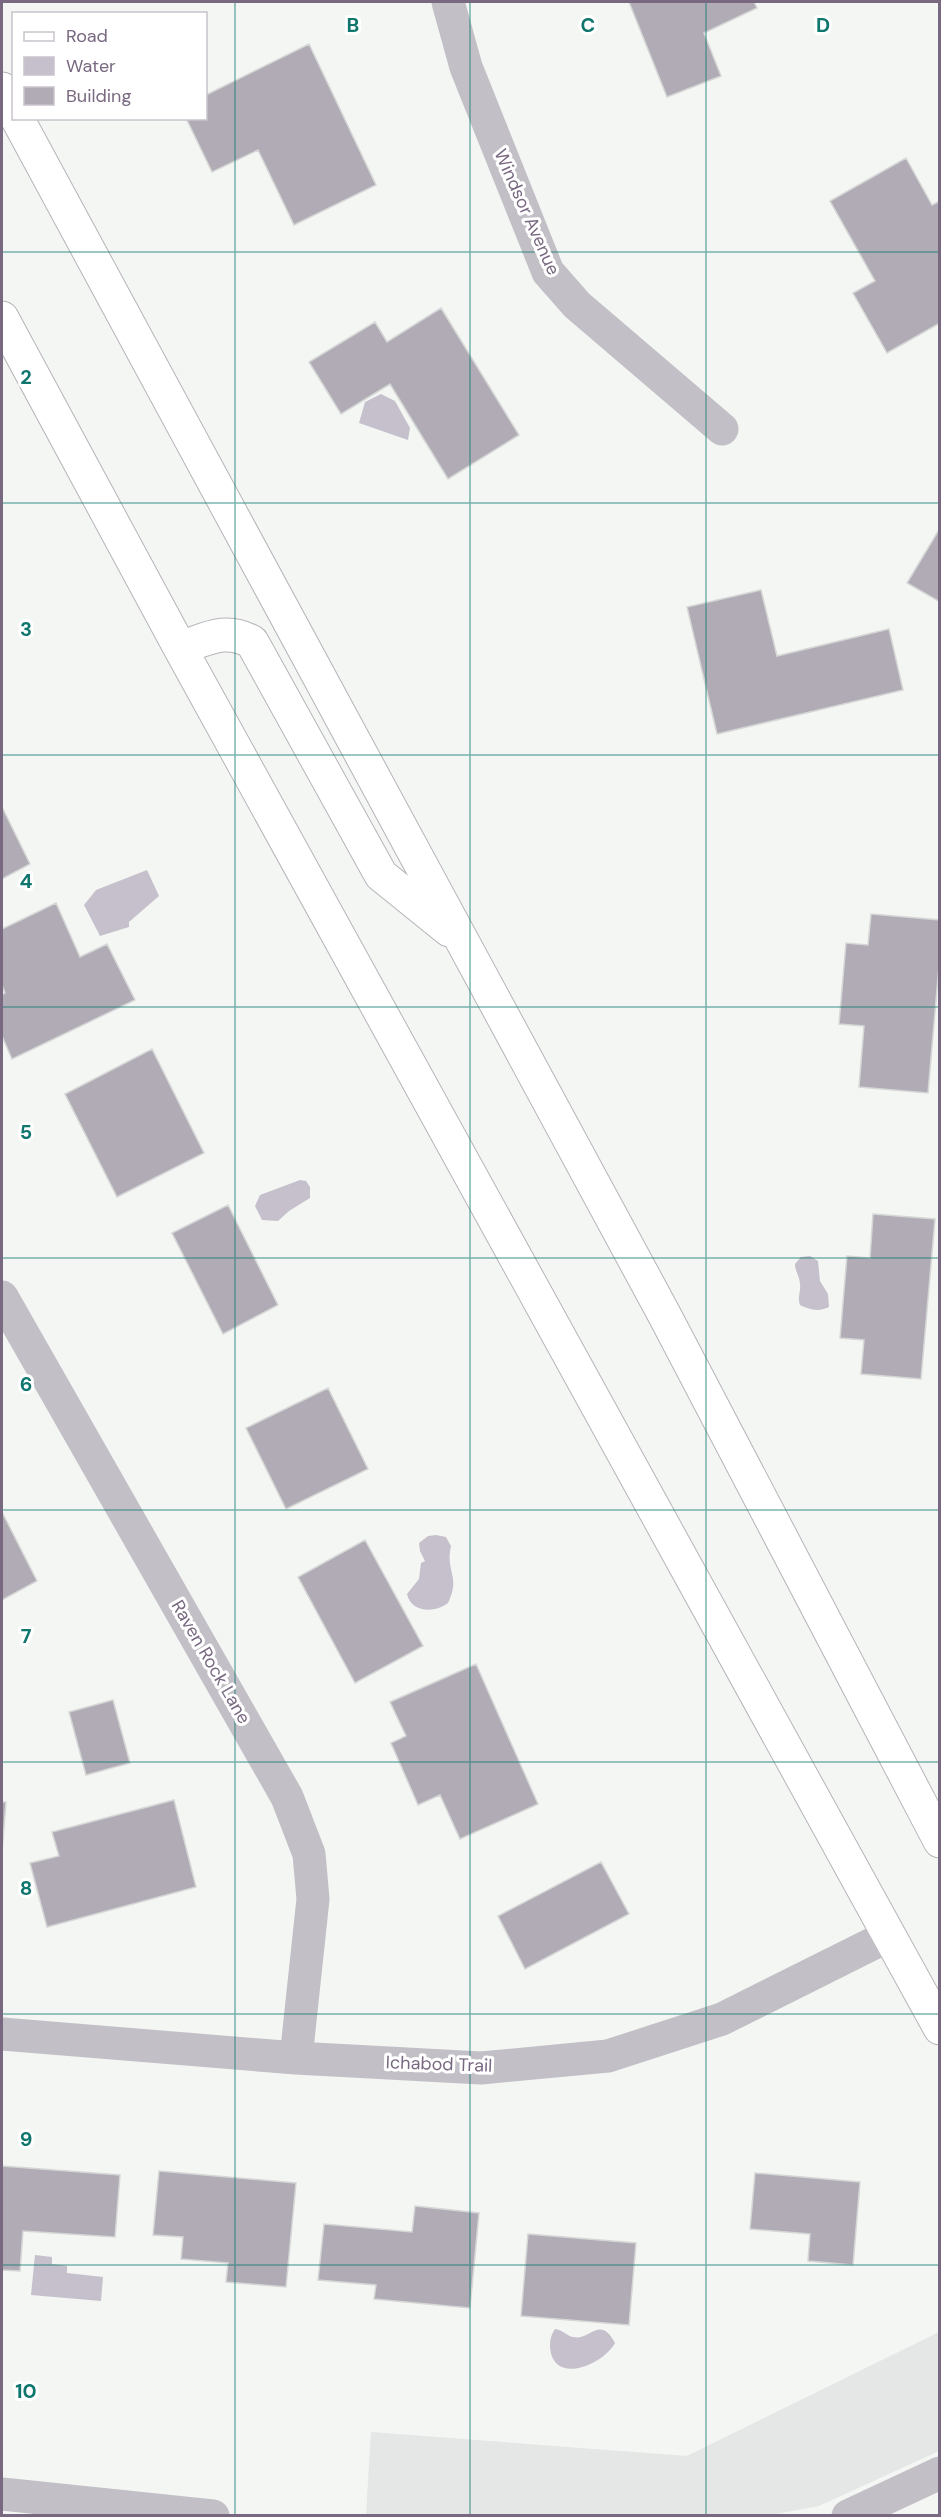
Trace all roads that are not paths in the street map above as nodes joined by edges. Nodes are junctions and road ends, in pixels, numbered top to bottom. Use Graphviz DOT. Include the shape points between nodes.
graph roads {
  1 [pos="448,2"];
  2 [pos="18,120"];
  3 [pos="2,318"];
  4 [pos="722,429"];
  5 [pos="180,648"];
  6 [pos="460,938"];
  7 [pos="2,1298"];
  8 [pos="939,1840"];
  9 [pos="888,1936"];
  10 [pos="939,2028"];
  11 [pos="2,2034"];
  12 [pos="296,2058"];
  13 [pos="939,2473"];
  14 [pos="2,2494"];
  15 [pos="213,2516"];
  16 [pos="848,2516"];
  1 -- 4 [label="street, Windsor Avenue" via="466,67 548,272 576,305"];
  2 -- 6 [label="main road"];
  3 -- 5 [label="main road"];
  5 -- 6 [label="main road" via="227,633 252,642 381,875"];
  5 -- 9 [label="main road"];
  6 -- 8 [label="main road" via="665,1316"];
  7 -- 12 [label="street, Raven Rock Lane" via="287,1797 309,1854 313,1899"];
  9 -- 10 [label="main road"];
  9 -- 12 [label="street, Ichabod Trail" via="722,2019 608,2055 481,2068"];
  11 -- 12 [label="street, Ichabod Trail"];
  13 -- 16 [label="street"];
  14 -- 15 [label="street"];
}
